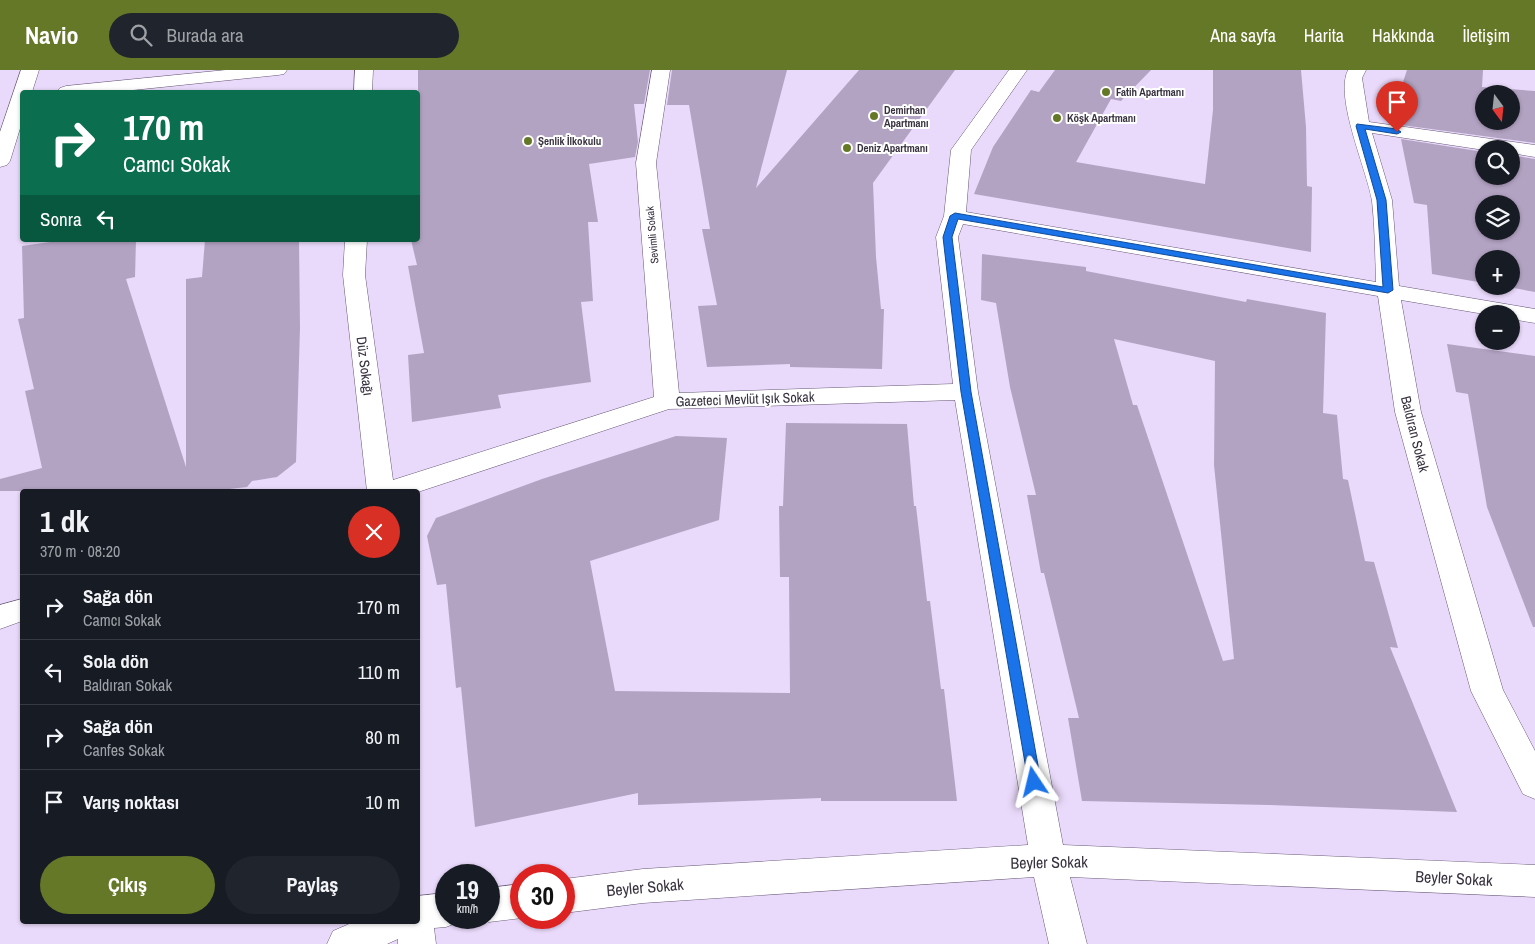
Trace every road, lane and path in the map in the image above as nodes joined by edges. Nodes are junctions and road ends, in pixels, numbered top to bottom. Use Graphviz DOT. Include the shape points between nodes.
graph roads {
  1 [pos="30,70"];
  2 [pos="278,70"];
  3 [pos="364,70"];
  4 [pos="661,70"];
  5 [pos="1018,70"];
  6 [pos="1358,70"];
  7 [pos="24,90"];
  8 [pos="85,90"];
  9 [pos="363,90"];
  10 [pos="20,95"];
  11 [pos="0,100"];
  12 [pos="20,101"];
  13 [pos="1360,126"];
  14 [pos="1535,151"];
  15 [pos="0,161"];
  16 [pos="955,216"];
  17 [pos="356,242"];
  18 [pos="1388,290"];
  19 [pos="1535,316"];
  20 [pos="966,392"];
  21 [pos="667,402"];
  22 [pos="380,489"];
  23 [pos="395,489"];
  24 [pos="20,611"];
  25 [pos="0,618"];
  26 [pos="1535,784"];
  27 [pos="1048,860"];
  28 [pos="1535,881"];
  29 [pos="575,895"];
  30 [pos="435,911"];
  31 [pos="420,913"];
  32 [pos="391,924"];
  33 [pos="415,924"];
  34 [pos="346,944"];
  35 [pos="417,944"];
  36 [pos="1068,944"];
  1 -- 7 [label="street"];
  2 -- 8 [label="street"];
  3 -- 9 [label="street"];
  4 -- 21 [label="street, Sevimli Sokak" via="646,163"];
  5 -- 16 [label="street" via="961,150"];
  6 -- 13 [label="street, Baldıran Sokak" via="1353,78"];
  10 -- 11 [label="street"];
  12 -- 15 [label="street"];
  13 -- 14 [label="street"];
  13 -- 18 [label="street, Baldıran Sokak" via="1382,200"];
  16 -- 18 [label="street"];
  16 -- 20 [label="street" via="947,237"];
  17 -- 22 [label="street, Düz Sokağı" via="354,275"];
  18 -- 19 [label="street"];
  18 -- 26 [label="street, Baldıran Sokak" via="1408,412 1488,691"];
  20 -- 21 [label="street, Gazeteci Mevlüt Işık Sokak"];
  20 -- 27 [label="street"];
  21 -- 23 [label="street, Gazeteci Mevlüt Işık Sokak"];
  24 -- 25 [label="street"];
  27 -- 28 [label="street, Beyler Sokak"];
  27 -- 29 [label="street, Beyler Sokak" via="643,886"];
  27 -- 36 [label="street"];
  30 -- 31 [label="street"];
  32 -- 34 [label="street"];
  33 -- 35 [label="street"];
}
